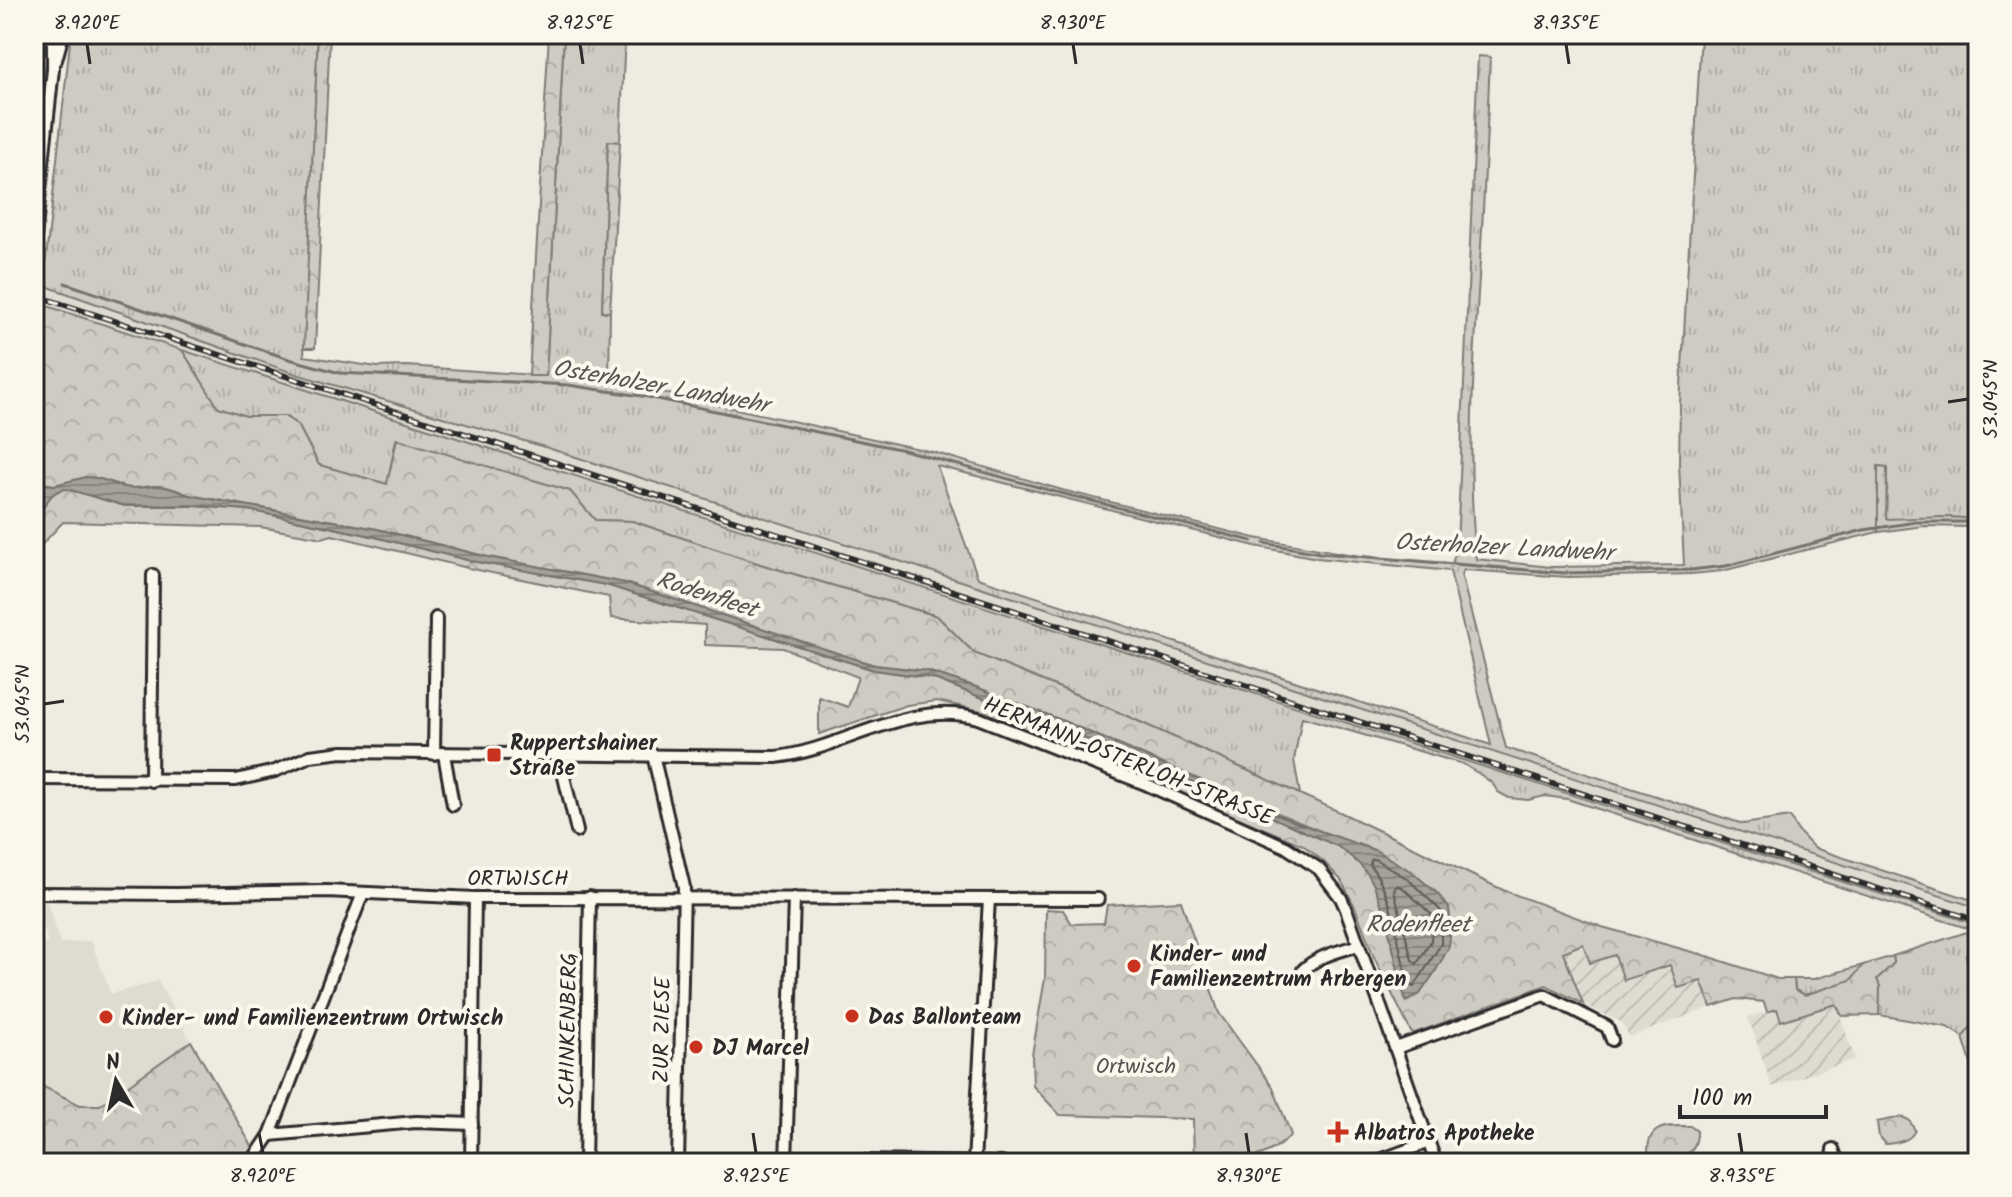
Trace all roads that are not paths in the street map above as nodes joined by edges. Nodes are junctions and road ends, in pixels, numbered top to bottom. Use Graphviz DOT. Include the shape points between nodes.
graph roads {
  1 [pos="53,34"];
  2 [pos="63,34"];
  3 [pos="53,69"];
  4 [pos="34,248"];
  5 [pos="153,575"];
  6 [pos="436,618"];
  7 [pos="439,754"];
  8 [pos="653,755"];
  9 [pos="559,756"];
  10 [pos="34,779"];
  11 [pos="151,781"];
  12 [pos="453,805"];
  13 [pos="577,831"];
  14 [pos="34,893"];
  15 [pos="363,893"];
  16 [pos="590,897"];
  17 [pos="684,897"];
  18 [pos="475,898"];
  19 [pos="794,898"];
  20 [pos="989,899"];
  21 [pos="1098,899"];
  22 [pos="1359,945"];
  23 [pos="1303,970"];
  24 [pos="1612,1040"];
  25 [pos="1396,1048"];
  26 [pos="472,1124"];
  27 [pos="270,1135"];
  28 [pos="1429,1142"];
  29 [pos="1833,1149"];
  30 [pos="251,1163"];
  31 [pos="471,1163"];
  32 [pos="585,1163"];
  33 [pos="678,1163"];
  34 [pos="786,1163"];
  35 [pos="851,1163"];
  36 [pos="974,1163"];
  37 [pos="1002,1163"];
  38 [pos="1372,1163"];
  39 [pos="1436,1163"];
  40 [pos="1834,1163"];
  1 -- 3 [label="street"];
  2 -- 3 [label="street"];
  3 -- 4 [label="street"];
  5 -- 11 [label="street"];
  6 -- 7 [label="street"];
  7 -- 9 [label="street, HERMANN-OSTERLOH-STRASSE"];
  7 -- 11 [label="street, HERMANN-OSTERLOH-STRASSE" via="322,753 236,780"];
  7 -- 12 [label="street"];
  8 -- 9 [label="street, HERMANN-OSTERLOH-STRASSE"];
  8 -- 17 [label="street, ZUR ZIESE"];
  8 -- 22 [label="street, HERMANN-OSTERLOH-STRASSE" via="788,756 913,715 964,714 1143,783 1309,860 1341,898"];
  9 -- 13 [label="street"];
  10 -- 11 [label="street, HERMANN-OSTERLOH-STRASSE"];
  14 -- 15 [label="street, ORTWISCH"];
  15 -- 18 [label="street, ORTWISCH"];
  15 -- 27 [label="street"];
  16 -- 17 [label="street, ORTWISCH"];
  16 -- 18 [label="street, ORTWISCH"];
  16 -- 32 [label="street, SCHINKENBERG"];
  17 -- 19 [label="street, ORTWISCH"];
  17 -- 33 [label="street, ZUR ZIESE"];
  18 -- 26 [label="street"];
  19 -- 20 [label="street, ORTWISCH"];
  19 -- 34 [label="street"];
  20 -- 21 [label="street, ORTWISCH"];
  20 -- 36 [label="street"];
  22 -- 23 [label="street"];
  22 -- 25 [label="street, HERMANN-OSTERLOH-STRASSE"];
  24 -- 25 [label="street" via="1607,1027 1544,995"];
  25 -- 28 [label="street, HERMANN-OSTERLOH-STRASSE"];
  26 -- 27 [label="street" via="416,1122"];
  26 -- 31 [label="street"];
  27 -- 30 [label="street"];
  28 -- 38 [label="street"];
  28 -- 39 [label="street, HERMANN-OSTERLOH-STRASSE"];
  29 -- 40 [label="street"];
  35 -- 36 [label="street"];
  36 -- 37 [label="street"];
}
